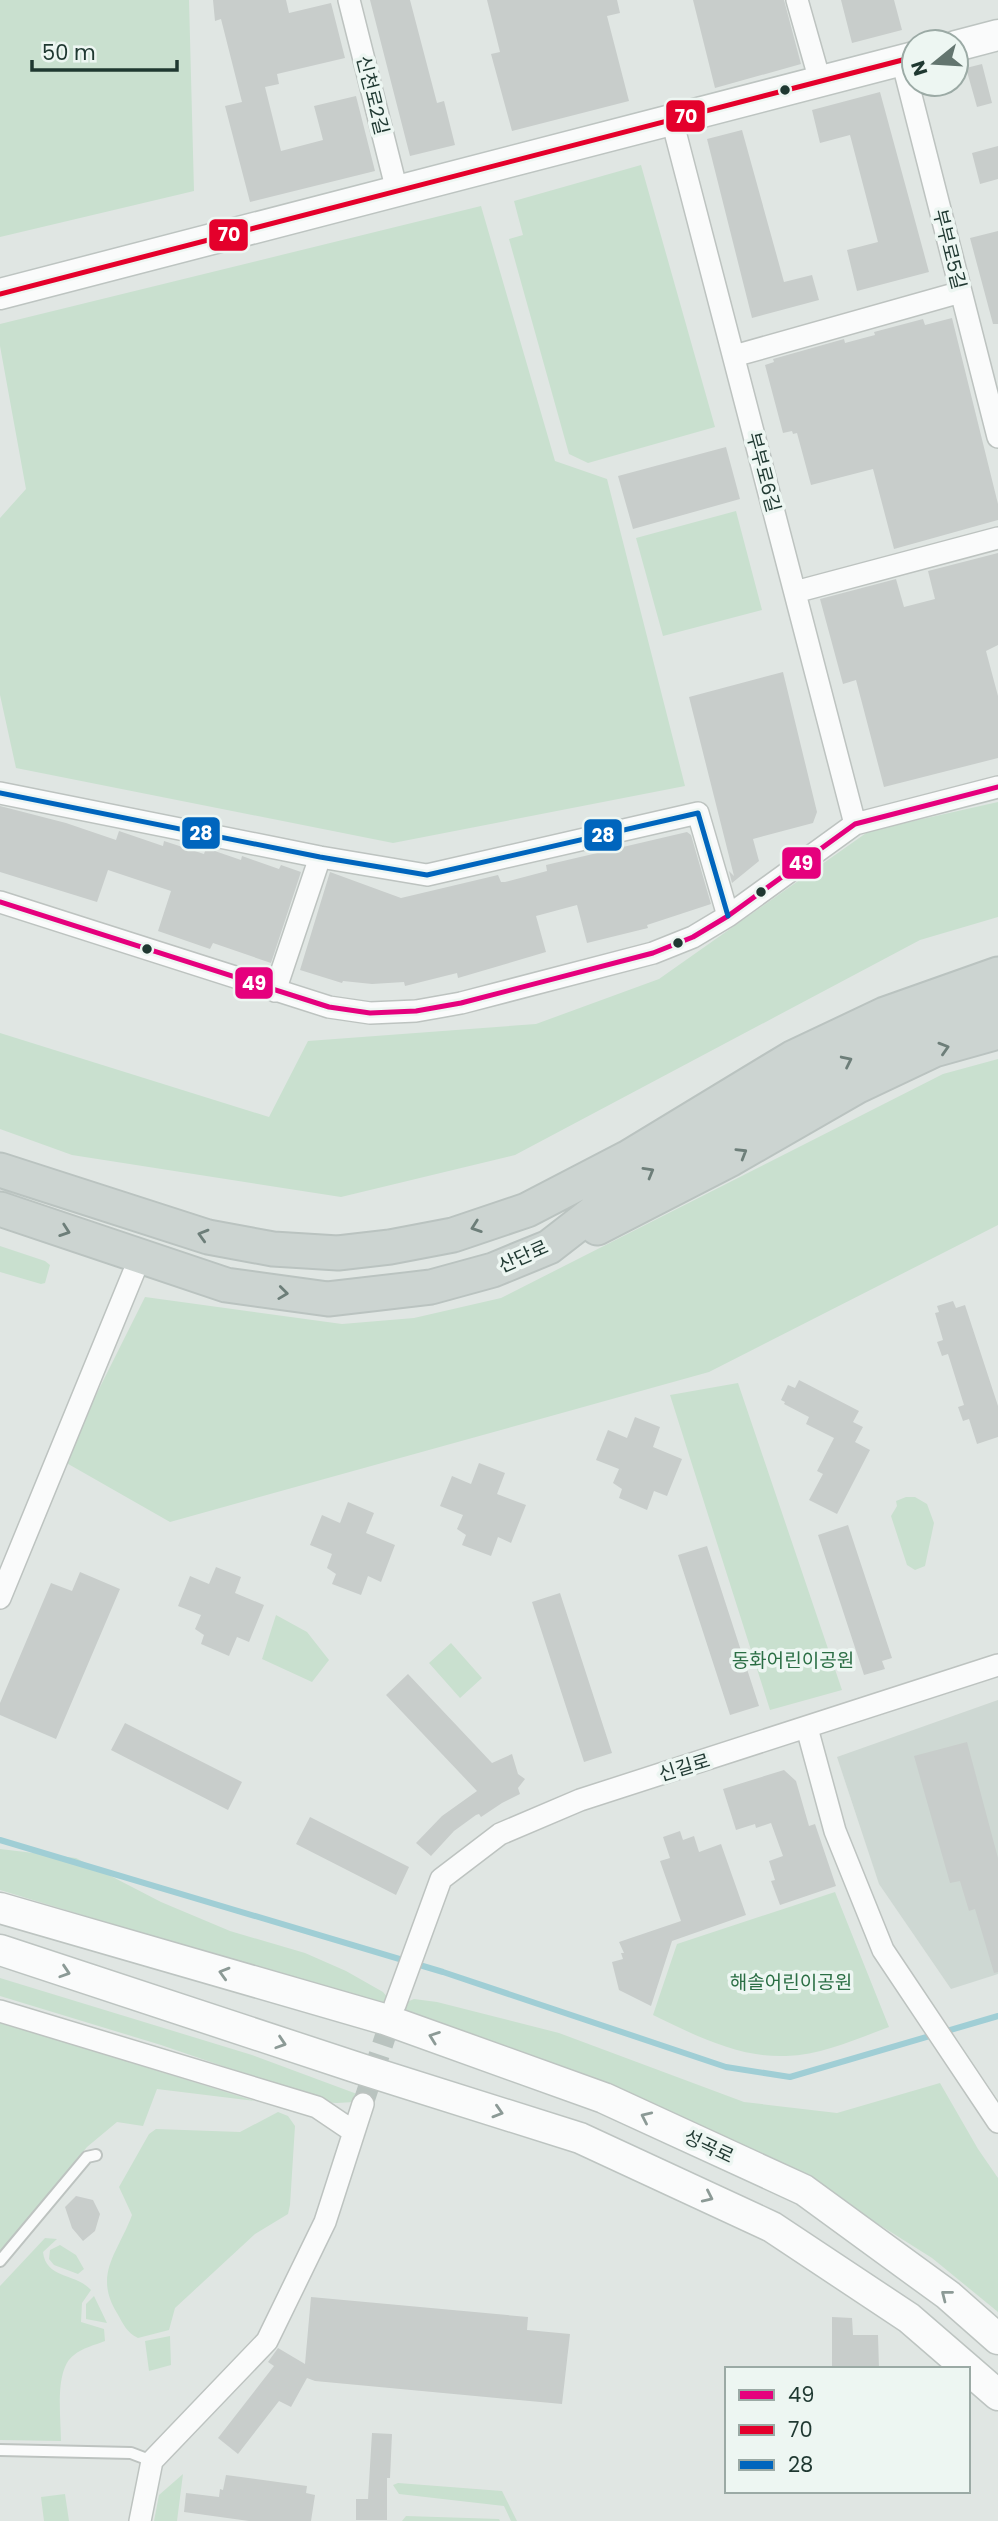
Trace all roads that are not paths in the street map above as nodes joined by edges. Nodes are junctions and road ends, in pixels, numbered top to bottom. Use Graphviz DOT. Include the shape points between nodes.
graph roads {
  1 [pos="349,0"];
  2 [pos="797,0"];
  3 [pos="998,35"];
  4 [pos="970,42"];
  5 [pos="900,60"];
  6 [pos="820,81"];
  7 [pos="917,98"];
  8 [pos="672,120"];
  9 [pos="397,191"];
  10 [pos="961,292"];
  11 [pos="0,294"];
  12 [pos="734,356"];
  13 [pos="995,411"];
  14 [pos="998,437"];
  15 [pos="998,538"];
  16 [pos="795,592"];
  17 [pos="998,787"];
  18 [pos="0,793"];
  19 [pos="855,824"];
  20 [pos="320,857"];
  21 [pos="0,902"];
  22 [pos="728,916"];
  23 [pos="998,954"];
  24 [pos="998,974"];
  25 [pos="275,990"];
  26 [pos="998,1000"];
  27 [pos="998,1032"];
  28 [pos="0,1170"];
  29 [pos="0,1209"];
  30 [pos="527,1210"];
  31 [pos="549,1247"];
  32 [pos="140,1257"];
  33 [pos="0,1598"];
  34 [pos="998,1665"];
  35 [pos="807,1728"];
  36 [pos="0,1908"];
  37 [pos="0,1950"];
  38 [pos="0,2011"];
  39 [pos="389,2012"];
  40 [pos="363,2104"];
  41 [pos="998,2122"];
  42 [pos="354,2132"];
  43 [pos="96,2155"];
  44 [pos="0,2261"];
  45 [pos="998,2339"];
  46 [pos="966,2367"];
  47 [pos="970,2371"];
  48 [pos="998,2395"];
  49 [pos="0,2450"];
  50 [pos="152,2461"];
  51 [pos="140,2521"];
  1 -- 9 [label="street, 신천로2길"];
  2 -- 6 [label="street"];
  3 -- 4 [label="main road"];
  5 -- 6 [label="main road"];
  6 -- 8 [label="main road"];
  7 -- 10 [label="street, 부부로5길"];
  8 -- 9 [label="main road"];
  8 -- 12 [label="street, 부부로6길"];
  9 -- 11 [label="main road"];
  10 -- 12 [label="street"];
  10 -- 13 [label="street, 부부로5길"];
  12 -- 16 [label="street, 부부로6길"];
  13 -- 14 [label="street, 부부로5길"];
  15 -- 16 [label="street"];
  16 -- 19 [label="street, 부부로6길"];
  17 -- 19 [label="street"];
  18 -- 20 [label="street"];
  19 -- 22 [label="street"];
  20 -- 22 [label="street" via="427,875 698,813"];
  20 -- 25 [label="street"];
  21 -- 25 [label="street"];
  22 -- 25 [label="street" via="653,953 416,1011 370,1013 329,1007"];
  23 -- 30 [label="main road" via="875,997 788,1040 639,1127"];
  24 -- 30 [label="main road" via="885,1014 792,1058 627,1158"];
  31 -- 26 [label="main road, 산단로, one-way" via="634,1181 792,1090 849,1059"];
  31 -- 27 [label="main road, one-way" via="601,1226 731,1159 858,1086 934,1051"];
  30 -- 28 [label="main road, one-way" via="453,1235 390,1247 338,1253 273,1249 208,1237"];
  29 -- 32 [label="main road, 산단로, one-way"];
  32 -- 31 [label="main road, 산단로, one-way" via="226,1285 328,1299 431,1287 494,1270"];
  32 -- 33 [label="street"];
  34 -- 35 [label="street, 신길로"];
  35 -- 39 [label="street, 신길로" via="580,1800 500,1834 441,1879"];
  35 -- 41 [label="street" via="835,1831 883,1950"];
  39 -- 36 [label="main road, 성곡로, one-way"];
  37 -- 46 [label="main road, one-way" via="580,2138 772,2227 909,2318"];
  38 -- 42 [label="street" via="317,2107"];
  45 -- 39 [label="main road, 성곡로, one-way" via="948,2295 804,2190 604,2098"];
  40 -- 42 [label="street"];
  42 -- 50 [label="street" via="325,2222 267,2341"];
  43 -- 44 [label="lane" via="87,2157"];
  47 -- 48 [label="main road"];
  49 -- 50 [label="lane" via="131,2453"];
  50 -- 51 [label="street"];
}
